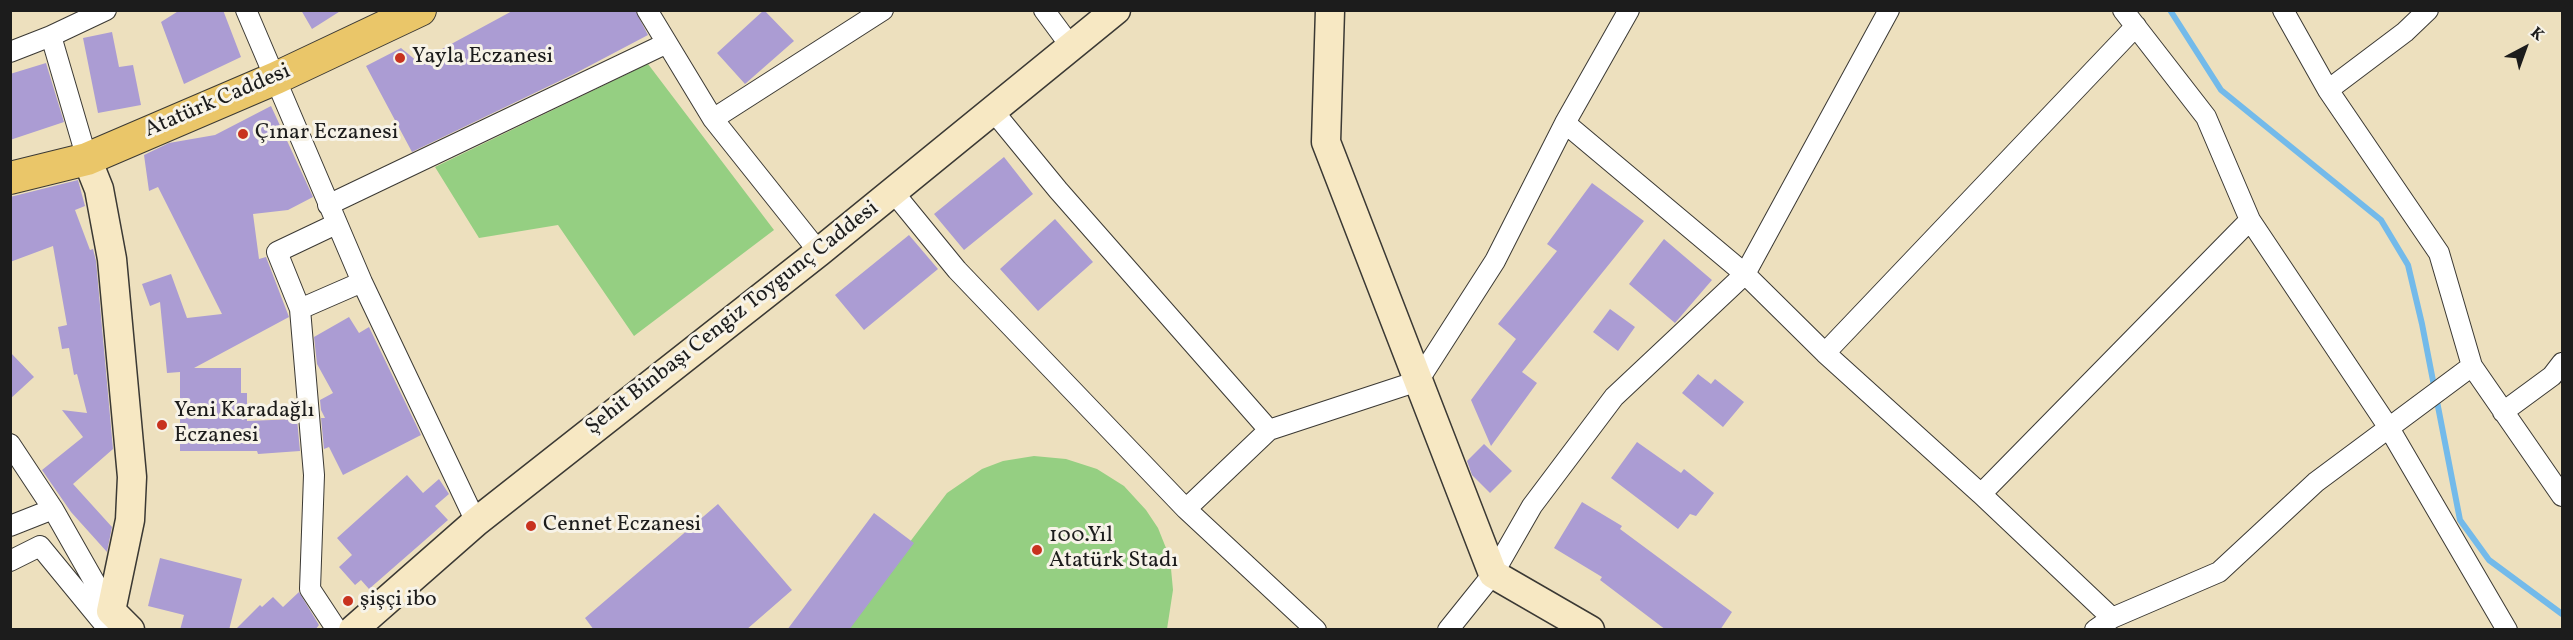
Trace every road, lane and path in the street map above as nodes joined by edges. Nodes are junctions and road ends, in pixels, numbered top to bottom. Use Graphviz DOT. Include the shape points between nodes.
graph roads {
  1 [pos="106,10"];
  2 [pos="246,10"];
  3 [pos="420,10"];
  4 [pos="647,10"];
  5 [pos="883,10"];
  6 [pos="1044,10"];
  7 [pos="1116,10"];
  8 [pos="1330,10"];
  9 [pos="1629,10"];
  10 [pos="1889,10"];
  11 [pos="2123,10"];
  12 [pos="2283,10"];
  13 [pos="2428,10"];
  14 [pos="2136,26"];
  15 [pos="51,36"];
  16 [pos="665,44"];
  17 [pos="1072,48"];
  18 [pos="10,52"];
  19 [pos="276,78"];
  20 [pos="2328,90"];
  21 [pos="994,112"];
  22 [pos="712,119"];
  23 [pos="1565,123"];
  24 [pos="87,159"];
  25 [pos="10,178"];
  26 [pos="894,193"];
  27 [pos="328,205"];
  28 [pos="2250,220"];
  29 [pos="336,224"];
  30 [pos="819,252"];
  31 [pos="1745,274"];
  32 [pos="362,282"];
  33 [pos="300,309"];
  34 [pos="1825,353"];
  35 [pos="2562,363"];
  36 [pos="2472,366"];
  37 [pos="1418,381"];
  38 [pos="2503,412"];
  39 [pos="2390,428"];
  40 [pos="1269,430"];
  41 [pos="10,444"];
  42 [pos="1981,494"];
  43 [pos="2562,496"];
  44 [pos="52,509"];
  45 [pos="1186,509"];
  46 [pos="476,522"];
  47 [pos="10,526"];
  48 [pos="10,561"];
  49 [pos="1493,574"];
  50 [pos="2112,618"];
  51 [pos="117,623"];
  52 [pos="337,630"];
  53 [pos="353,630"];
  54 [pos="1316,630"];
  55 [pos="1448,630"];
  56 [pos="1590,630"];
  57 [pos="2095,630"];
  58 [pos="2507,630"];
  1 -- 15 [label="street"];
  2 -- 19 [label="street"];
  3 -- 19 [label="main road, Atatürk Caddesi"];
  4 -- 16 [label="street"];
  5 -- 22 [label="street"];
  6 -- 17 [label="street"];
  7 -- 17 [label="main road, Şehit Binbaşı Cengiz Toygunç Caddesi"];
  8 -- 37 [label="main road" via="1326,142"];
  9 -- 23 [label="street"];
  10 -- 31 [label="street"];
  11 -- 14 [label="street"];
  12 -- 20 [label="street"];
  13 -- 20 [label="street"];
  14 -- 28 [label="street" via="2206,117"];
  14 -- 34 [label="street"];
  15 -- 18 [label="street"];
  15 -- 24 [label="street"];
  16 -- 22 [label="street"];
  16 -- 27 [label="street"];
  17 -- 21 [label="main road, Şehit Binbaşı Cengiz Toygunç Caddesi"];
  19 -- 24 [label="main road, Atatürk Caddesi"];
  19 -- 27 [label="street"];
  20 -- 36 [label="street" via="2439,253"];
  21 -- 26 [label="main road, Şehit Binbaşı Cengiz Toygunç Caddesi"];
  21 -- 40 [label="street"];
  22 -- 30 [label="street"];
  23 -- 31 [label="street"];
  23 -- 37 [label="street" via="1495,261"];
  24 -- 25 [label="main road, Atatürk Caddesi"];
  24 -- 51 [label="main road" via="99,189 112,258 132,477"];
  26 -- 30 [label="main road, Şehit Binbaşı Cengiz Toygunç Caddesi"];
  26 -- 45 [label="street" via="957,270"];
  27 -- 29 [label="street"];
  28 -- 39 [label="street"];
  28 -- 42 [label="street"];
  29 -- 32 [label="street"];
  29 -- 33 [label="street" via="277,252"];
  30 -- 46 [label="main road, Şehit Binbaşı Cengiz Toygunç Caddesi"];
  31 -- 34 [label="street"];
  31 -- 49 [label="street" via="1614,397 1532,506"];
  32 -- 33 [label="street"];
  32 -- 46 [label="street"];
  33 -- 52 [label="street" via="314,475 310,589"];
  34 -- 42 [label="street"];
  35 -- 38 [label="street" via="2552,376"];
  36 -- 38 [label="street"];
  36 -- 39 [label="street"];
  37 -- 40 [label="street"];
  37 -- 49 [label="main road"];
  38 -- 43 [label="street"];
  39 -- 50 [label="street" via="2316,482 2219,572"];
  39 -- 58 [label="street"];
  40 -- 45 [label="street"];
  41 -- 44 [label="street"];
  42 -- 50 [label="street"];
  44 -- 47 [label="street"];
  44 -- 51 [label="street"];
  45 -- 54 [label="street"];
  46 -- 53 [label="main road, Şehit Binbaşı Cengiz Toygunç Caddesi"];
  48 -- 51 [label="street" via="40,546"];
  49 -- 55 [label="street"];
  49 -- 56 [label="main road"];
  50 -- 57 [label="street"];
}
